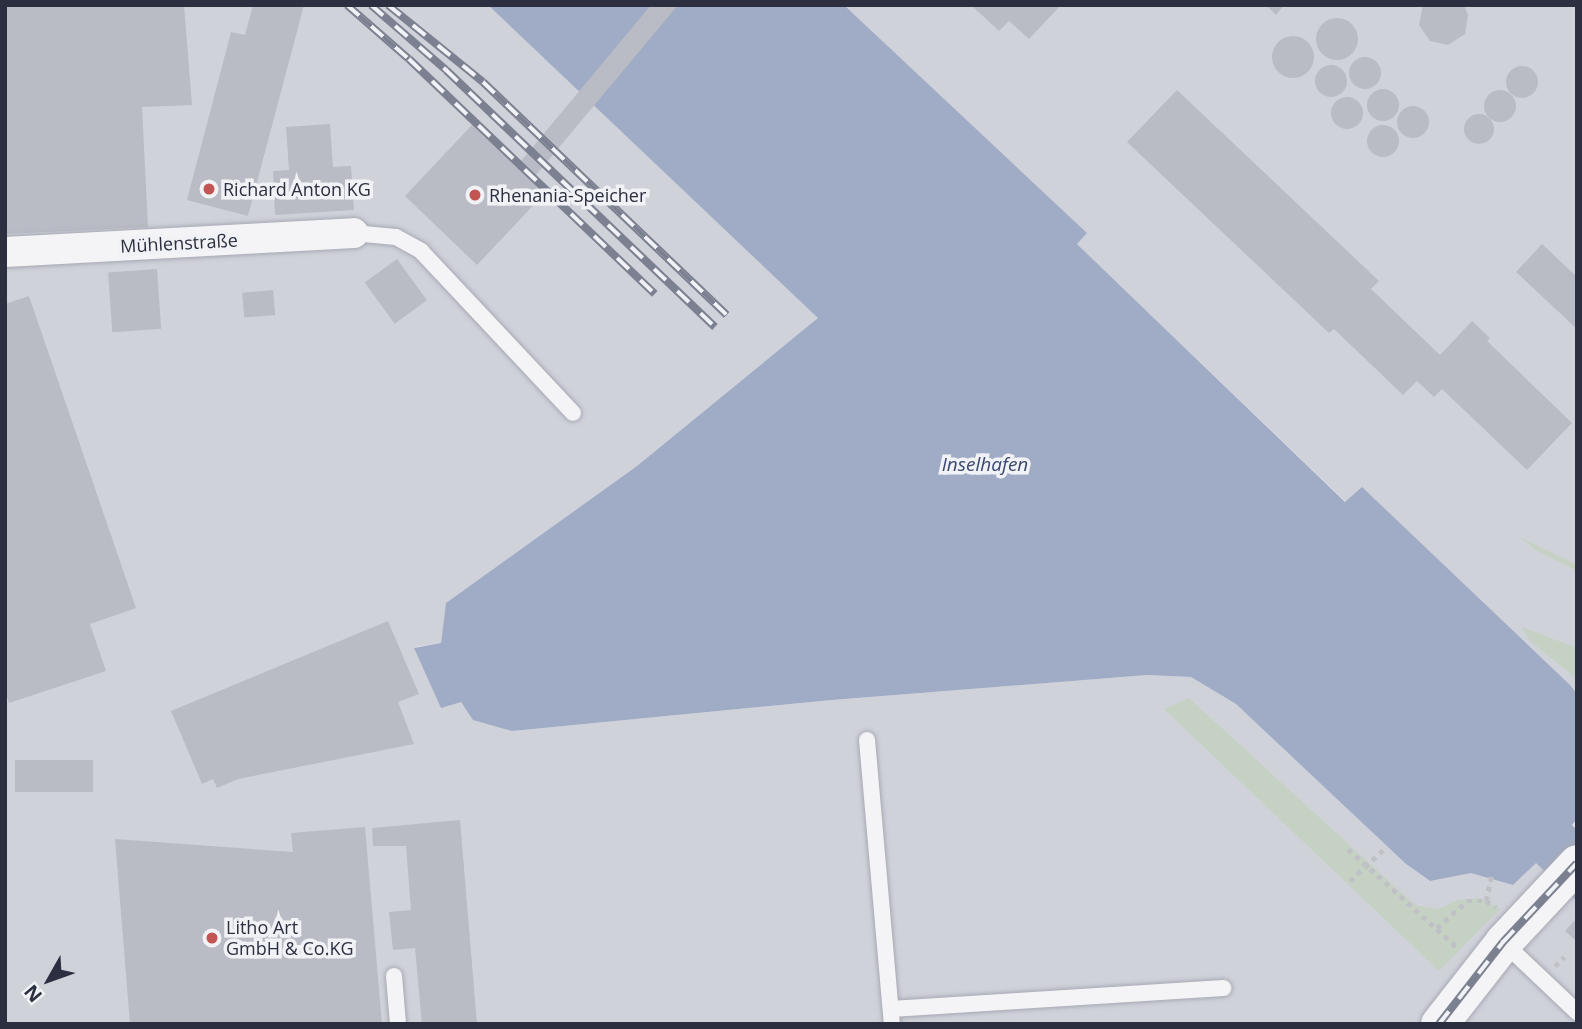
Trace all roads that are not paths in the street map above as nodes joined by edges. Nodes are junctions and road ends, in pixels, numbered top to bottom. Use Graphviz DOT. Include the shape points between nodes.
graph roads {
  1 [pos="353,233"];
  2 [pos="5,252"];
  3 [pos="573,413"];
  4 [pos="867,740"];
  5 [pos="1565,875"];
  6 [pos="1501,926"];
  7 [pos="394,976"];
  8 [pos="1223,988"];
  9 [pos="1577,1012"];
  10 [pos="892,1016"];
  11 [pos="398,1024"];
  12 [pos="1439,1024"];
  1 -- 2 [label="street, Mühlenstraße"];
  1 -- 3 [label="lane" via="396,237 421,251"];
  4 -- 10 [label="lane"];
  5 -- 6 [label="street"];
  6 -- 9 [label="lane"];
  6 -- 12 [label="street"];
  7 -- 11 [label="lane"];
  8 -- 10 [label="lane"];
}
